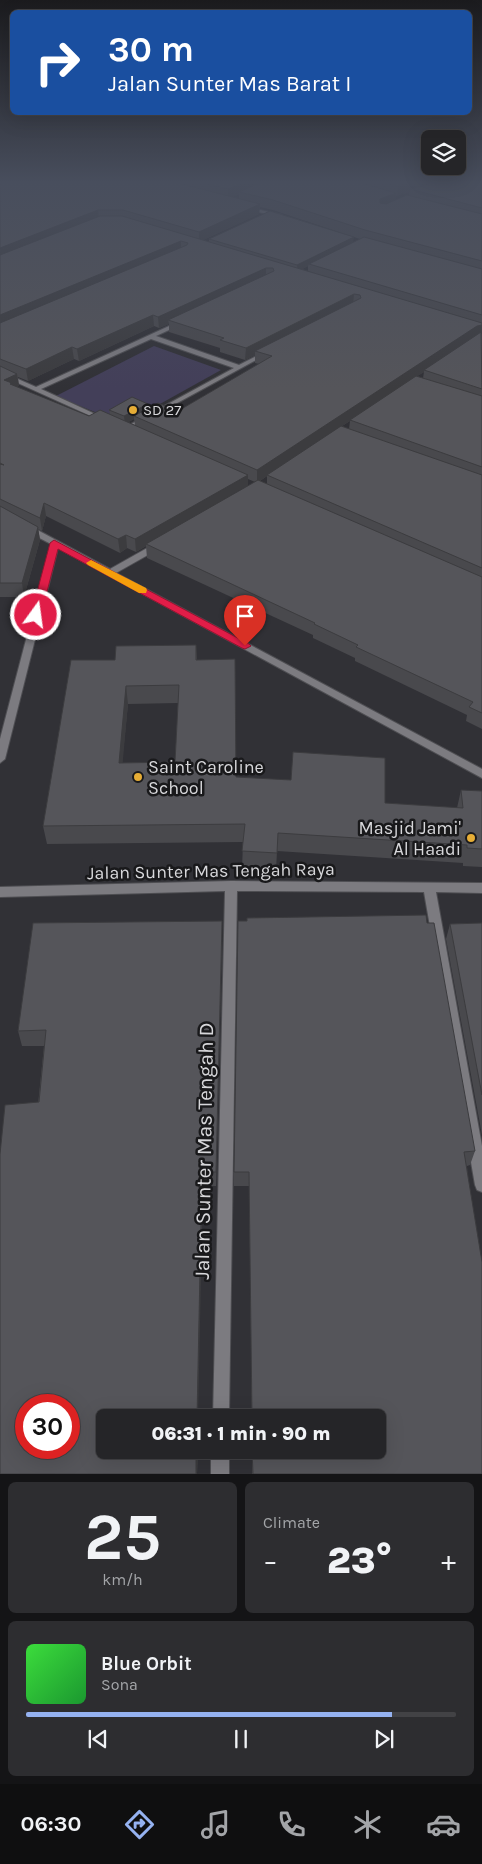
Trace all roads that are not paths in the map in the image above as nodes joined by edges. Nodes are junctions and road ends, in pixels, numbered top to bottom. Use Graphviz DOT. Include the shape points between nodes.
graph roads {
  1 [pos="188,320"];
  2 [pos="152,337"];
  3 [pos="273,350"];
  4 [pos="239,367"];
  5 [pos="0,373"];
  6 [pos="36,389"];
  7 [pos="124,430"];
  8 [pos="133,433"];
  9 [pos="16,522"];
  10 [pos="167,540"];
  11 [pos="54,543"];
  12 [pos="110,573"];
  13 [pos="0,759"];
  14 [pos="482,774"];
  15 [pos="231,886"];
  16 [pos="429,888"];
  17 [pos="482,888"];
  18 [pos="0,892"];
  19 [pos="482,1185"];
  20 [pos="221,1409"];
  21 [pos="220,1459"];
  22 [pos="220,1474"];
  1 -- 2 [label="street"];
  2 -- 4 [label="street"];
  2 -- 6 [label="street"];
  3 -- 4 [label="street"];
  4 -- 7 [label="street"];
  5 -- 6 [label="street"];
  6 -- 7 [label="street"];
  7 -- 8 [label="street"];
  9 -- 11 [label="street"];
  10 -- 12 [label="street"];
  11 -- 12 [label="street"];
  11 -- 13 [label="street"];
  12 -- 14 [label="street"];
  15 -- 16 [label="street, Jalan Sunter Mas Tengah Raya"];
  15 -- 18 [label="street, Jalan Sunter Mas Tengah Raya"];
  15 -- 20 [label="street, Jalan Sunter Mas Tengah D"];
  16 -- 17 [label="street, Jalan Sunter Mas Tengah Raya"];
  16 -- 19 [label="street"];
  21 -- 22 [label="street"];
}
